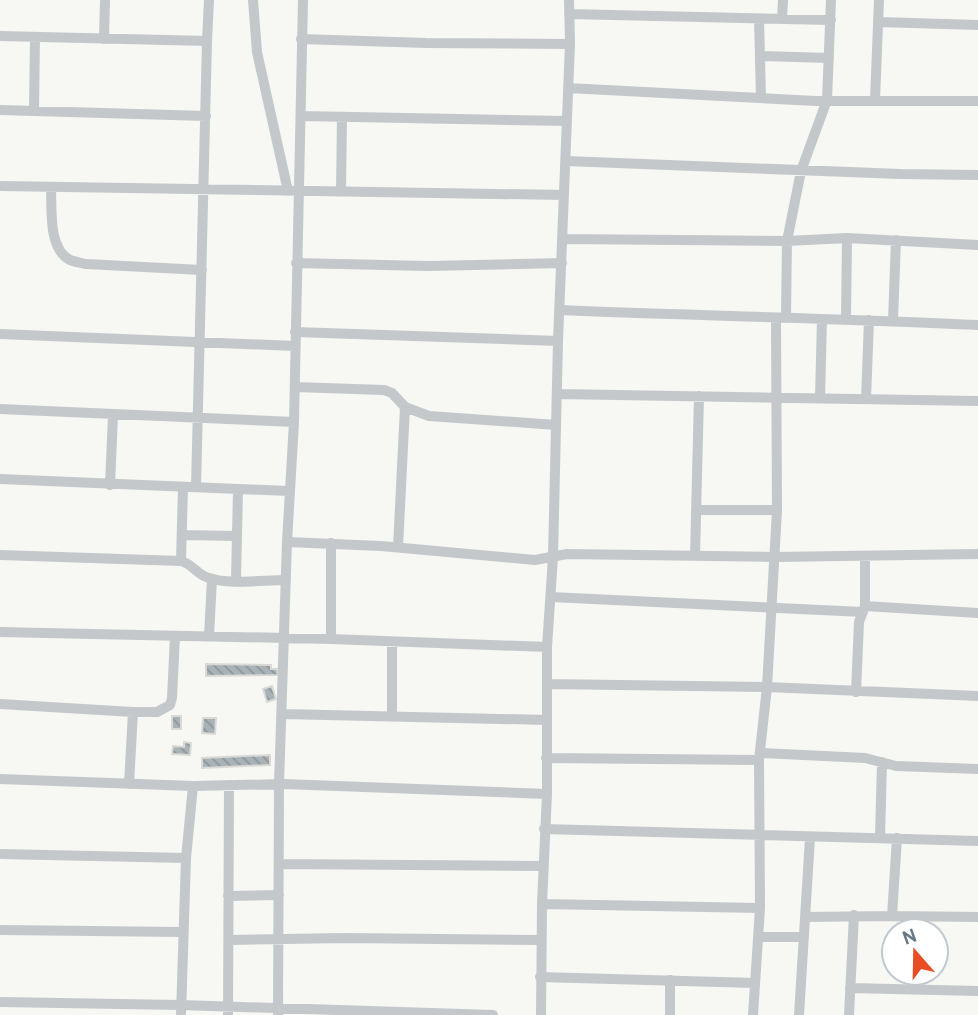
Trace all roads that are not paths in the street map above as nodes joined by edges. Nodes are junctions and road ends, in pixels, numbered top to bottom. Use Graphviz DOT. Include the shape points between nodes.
graph roads {
  1 [pos="105,0"];
  2 [pos="209,0"];
  3 [pos="253,0"];
  4 [pos="303,0"];
  5 [pos="569,0"];
  6 [pos="783,0"];
  7 [pos="831,0"];
  8 [pos="878,0"];
  9 [pos="569,14"];
  10 [pos="759,19"];
  11 [pos="782,19"];
  12 [pos="831,20"];
  13 [pos="878,22"];
  14 [pos="978,25"];
  15 [pos="0,36"];
  16 [pos="35,37"];
  17 [pos="104,39"];
  18 [pos="302,39"];
  19 [pos="207,41"];
  20 [pos="570,44"];
  21 [pos="760,56"];
  22 [pos="829,58"];
  23 [pos="568,88"];
  24 [pos="761,98"];
  25 [pos="827,100"];
  26 [pos="875,100"];
  27 [pos="978,101"];
  28 [pos="0,110"];
  29 [pos="34,111"];
  30 [pos="205,116"];
  31 [pos="301,116"];
  32 [pos="342,117"];
  33 [pos="567,121"];
  34 [pos="566,161"];
  35 [pos="801,171"];
  36 [pos="978,175"];
  37 [pos="0,186"];
  38 [pos="51,188"];
  39 [pos="204,190"];
  40 [pos="288,191"];
  41 [pos="299,191"];
  42 [pos="341,191"];
  43 [pos="564,195"];
  44 [pos="847,238"];
  45 [pos="563,239"];
  46 [pos="896,240"];
  47 [pos="787,241"];
  48 [pos="978,245"];
  49 [pos="296,263"];
  50 [pos="562,263"];
  51 [pos="202,270"];
  52 [pos="560,310"];
  53 [pos="781,317"];
  54 [pos="822,319"];
  55 [pos="846,319"];
  56 [pos="869,320"];
  57 [pos="893,321"];
  58 [pos="978,325"];
  59 [pos="295,332"];
  60 [pos="0,334"];
  61 [pos="558,341"];
  62 [pos="201,342"];
  63 [pos="295,346"];
  64 [pos="295,387"];
  65 [pos="557,394"];
  66 [pos="699,396"];
  67 [pos="775,397"];
  68 [pos="820,398"];
  69 [pos="866,399"];
  70 [pos="978,401"];
  71 [pos="405,407"];
  72 [pos="0,409"];
  73 [pos="113,415"];
  74 [pos="199,419"];
  75 [pos="294,422"];
  76 [pos="556,425"];
  77 [pos="0,479"];
  78 [pos="110,485"];
  79 [pos="183,487"];
  80 [pos="196,487"];
  81 [pos="238,490"];
  82 [pos="289,491"];
  83 [pos="696,510"];
  84 [pos="777,510"];
  85 [pos="182,535"];
  86 [pos="237,536"];
  87 [pos="286,542"];
  88 [pos="331,543"];
  89 [pos="398,547"];
  90 [pos="978,554"];
  91 [pos="0,555"];
  92 [pos="695,556"];
  93 [pos="865,556"];
  94 [pos="553,557"];
  95 [pos="775,558"];
  96 [pos="181,561"];
  97 [pos="212,579"];
  98 [pos="236,580"];
  99 [pos="286,580"];
  100 [pos="551,597"];
  101 [pos="772,609"];
  102 [pos="864,609"];
  103 [pos="978,613"];
  104 [pos="0,632"];
  105 [pos="175,636"];
  106 [pos="209,636"];
  107 [pos="285,639"];
  108 [pos="331,639"];
  109 [pos="392,643"];
  110 [pos="547,647"];
  111 [pos="547,684"];
  112 [pos="767,687"];
  113 [pos="856,692"];
  114 [pos="978,696"];
  115 [pos="0,704"];
  116 [pos="133,712"];
  117 [pos="283,714"];
  118 [pos="392,715"];
  119 [pos="547,720"];
  120 [pos="760,756"];
  121 [pos="546,758"];
  122 [pos="882,762"];
  123 [pos="978,769"];
  124 [pos="0,779"];
  125 [pos="129,783"];
  126 [pos="279,784"];
  127 [pos="229,785"];
  128 [pos="192,786"];
  129 [pos="547,794"];
  130 [pos="544,829"];
  131 [pos="758,834"];
  132 [pos="810,838"];
  133 [pos="880,838"];
  134 [pos="897,838"];
  135 [pos="978,841"];
  136 [pos="0,853"];
  137 [pos="186,858"];
  138 [pos="280,864"];
  139 [pos="543,866"];
  140 [pos="279,895"];
  141 [pos="228,896"];
  142 [pos="542,904"];
  143 [pos="760,908"];
  144 [pos="854,915"];
  145 [pos="892,916"];
  146 [pos="805,917"];
  147 [pos="978,917"];
  148 [pos="0,930"];
  149 [pos="182,932"];
  150 [pos="758,937"];
  151 [pos="804,937"];
  152 [pos="278,939"];
  153 [pos="229,940"];
  154 [pos="541,940"];
  155 [pos="540,977"];
  156 [pos="670,980"];
  157 [pos="755,983"];
  158 [pos="850,988"];
  159 [pos="978,991"];
  160 [pos="0,1002"];
  161 [pos="181,1010"];
  162 [pos="228,1011"];
  163 [pos="278,1012"];
  164 [pos="493,1015"];
  165 [pos="541,1015"];
  166 [pos="670,1015"];
  167 [pos="753,1015"];
  168 [pos="799,1015"];
  169 [pos="849,1015"];
  1 -- 17 [label="street"];
  2 -- 19 [label="street"];
  3 -- 40 [label="street" via="257,52"];
  4 -- 18 [label="street"];
  5 -- 9 [label="street"];
  6 -- 11 [label="street"];
  7 -- 12 [label="street"];
  8 -- 13 [label="street"];
  9 -- 10 [label="street"];
  9 -- 20 [label="street"];
  10 -- 11 [label="street"];
  10 -- 21 [label="street"];
  11 -- 12 [label="street"];
  12 -- 22 [label="street"];
  13 -- 14 [label="street"];
  13 -- 26 [label="street"];
  15 -- 16 [label="street"];
  16 -- 17 [label="street"];
  16 -- 29 [label="street"];
  17 -- 19 [label="street"];
  18 -- 20 [label="street"];
  18 -- 31 [label="street"];
  19 -- 30 [label="street"];
  20 -- 23 [label="street"];
  21 -- 22 [label="street"];
  21 -- 24 [label="street"];
  22 -- 25 [label="street"];
  23 -- 24 [label="street"];
  23 -- 33 [label="street"];
  24 -- 25 [label="street"];
  25 -- 26 [label="street"];
  25 -- 35 [label="street"];
  26 -- 27 [label="street"];
  28 -- 29 [label="street"];
  29 -- 30 [label="street"];
  30 -- 39 [label="street"];
  31 -- 32 [label="street"];
  31 -- 41 [label="street"];
  32 -- 33 [label="street"];
  32 -- 42 [label="street"];
  33 -- 34 [label="street"];
  34 -- 35 [label="street"];
  34 -- 43 [label="street"];
  35 -- 36 [label="street"];
  35 -- 47 [label="street"];
  37 -- 38 [label="street"];
  38 -- 39 [label="street"];
  38 -- 51 [label="street" via="54,232 62,254 71,261"];
  39 -- 40 [label="street"];
  39 -- 51 [label="street"];
  40 -- 41 [label="street"];
  41 -- 42 [label="street"];
  41 -- 49 [label="street"];
  42 -- 43 [label="street"];
  43 -- 45 [label="street"];
  44 -- 46 [label="street"];
  44 -- 47 [label="street"];
  44 -- 55 [label="street"];
  45 -- 47 [label="street"];
  45 -- 50 [label="street"];
  46 -- 48 [label="street"];
  46 -- 57 [label="street"];
  47 -- 53 [label="street"];
  49 -- 50 [label="street"];
  49 -- 59 [label="street"];
  50 -- 52 [label="street"];
  51 -- 62 [label="street"];
  52 -- 53 [label="street"];
  52 -- 61 [label="street"];
  53 -- 54 [label="street"];
  53 -- 67 [label="street"];
  54 -- 55 [label="street"];
  54 -- 68 [label="street"];
  55 -- 56 [label="street"];
  56 -- 57 [label="street"];
  56 -- 69 [label="street"];
  57 -- 58 [label="street"];
  59 -- 61 [label="street"];
  59 -- 63 [label="street"];
  60 -- 62 [label="street"];
  61 -- 65 [label="street"];
  62 -- 63 [label="street"];
  62 -- 74 [label="street"];
  63 -- 64 [label="street"];
  64 -- 71 [label="street" via="384,390"];
  64 -- 75 [label="street"];
  65 -- 66 [label="street"];
  65 -- 76 [label="street"];
  66 -- 67 [label="street"];
  66 -- 83 [label="street"];
  67 -- 68 [label="street"];
  67 -- 84 [label="street"];
  68 -- 69 [label="street"];
  69 -- 70 [label="street"];
  71 -- 76 [label="street" via="429,416"];
  71 -- 89 [label="street"];
  72 -- 73 [label="street"];
  73 -- 74 [label="street"];
  73 -- 78 [label="street"];
  74 -- 75 [label="street"];
  74 -- 80 [label="street"];
  75 -- 82 [label="street"];
  76 -- 94 [label="street"];
  77 -- 78 [label="street"];
  78 -- 79 [label="street"];
  79 -- 80 [label="street"];
  79 -- 85 [label="street"];
  80 -- 81 [label="street"];
  81 -- 82 [label="street"];
  81 -- 86 [label="street"];
  82 -- 87 [label="street"];
  83 -- 84 [label="street"];
  83 -- 92 [label="street"];
  84 -- 95 [label="street"];
  85 -- 86 [label="street"];
  85 -- 96 [label="street"];
  86 -- 98 [label="street"];
  87 -- 88 [label="street"];
  87 -- 99 [label="street"];
  88 -- 89 [label="street"];
  88 -- 108 [label="street"];
  89 -- 94 [label="street" via="535,560"];
  90 -- 93 [label="street"];
  91 -- 96 [label="street"];
  92 -- 94 [label="street"];
  92 -- 95 [label="street"];
  93 -- 95 [label="street"];
  93 -- 102 [label="street"];
  94 -- 100 [label="street"];
  95 -- 101 [label="street"];
  96 -- 97 [label="street"];
  97 -- 98 [label="street"];
  97 -- 106 [label="street"];
  98 -- 99 [label="street"];
  99 -- 107 [label="street"];
  100 -- 101 [label="street"];
  100 -- 110 [label="street"];
  101 -- 102 [label="street"];
  101 -- 112 [label="street"];
  102 -- 103 [label="street"];
  102 -- 113 [label="street" via="859,622"];
  104 -- 105 [label="street"];
  105 -- 106 [label="street"];
  105 -- 116 [label="street" via="170,705 157,712"];
  106 -- 107 [label="street"];
  107 -- 108 [label="street"];
  107 -- 117 [label="street"];
  108 -- 109 [label="street"];
  109 -- 110 [label="street"];
  109 -- 118 [label="street"];
  110 -- 111 [label="street"];
  111 -- 112 [label="street"];
  111 -- 119 [label="street"];
  112 -- 113 [label="street"];
  112 -- 120 [label="street"];
  113 -- 114 [label="street"];
  115 -- 116 [label="street"];
  116 -- 125 [label="street"];
  117 -- 118 [label="street"];
  117 -- 126 [label="street"];
  118 -- 119 [label="street"];
  119 -- 121 [label="street"];
  120 -- 121 [label="street"];
  120 -- 122 [label="street"];
  120 -- 131 [label="street"];
  121 -- 129 [label="street"];
  122 -- 123 [label="street"];
  122 -- 133 [label="street"];
  124 -- 125 [label="street"];
  125 -- 128 [label="street"];
  126 -- 127 [label="street"];
  126 -- 129 [label="street"];
  126 -- 138 [label="street"];
  127 -- 128 [label="street"];
  127 -- 141 [label="street"];
  128 -- 137 [label="street"];
  129 -- 130 [label="street"];
  130 -- 131 [label="street"];
  130 -- 139 [label="street"];
  131 -- 132 [label="street"];
  131 -- 143 [label="street"];
  132 -- 133 [label="street"];
  132 -- 146 [label="street"];
  133 -- 134 [label="street"];
  134 -- 135 [label="street"];
  134 -- 145 [label="street"];
  136 -- 137 [label="street"];
  137 -- 149 [label="street"];
  138 -- 139 [label="street"];
  138 -- 140 [label="street"];
  139 -- 142 [label="street"];
  140 -- 141 [label="street"];
  140 -- 152 [label="street"];
  141 -- 153 [label="street"];
  142 -- 143 [label="street"];
  142 -- 154 [label="street"];
  143 -- 150 [label="street"];
  144 -- 145 [label="street"];
  144 -- 146 [label="street"];
  144 -- 158 [label="street"];
  145 -- 147 [label="street"];
  146 -- 151 [label="street"];
  148 -- 149 [label="street"];
  149 -- 161 [label="street"];
  150 -- 151 [label="street"];
  150 -- 157 [label="street"];
  151 -- 168 [label="street"];
  152 -- 153 [label="street"];
  152 -- 154 [label="street"];
  152 -- 163 [label="street"];
  153 -- 162 [label="street"];
  154 -- 155 [label="street"];
  155 -- 156 [label="street"];
  155 -- 165 [label="street"];
  156 -- 157 [label="street"];
  156 -- 166 [label="street"];
  157 -- 167 [label="street"];
  158 -- 159 [label="street"];
  158 -- 169 [label="street"];
  160 -- 161 [label="street"];
  161 -- 162 [label="street"];
  162 -- 163 [label="street"];
  163 -- 164 [label="street"];
}
